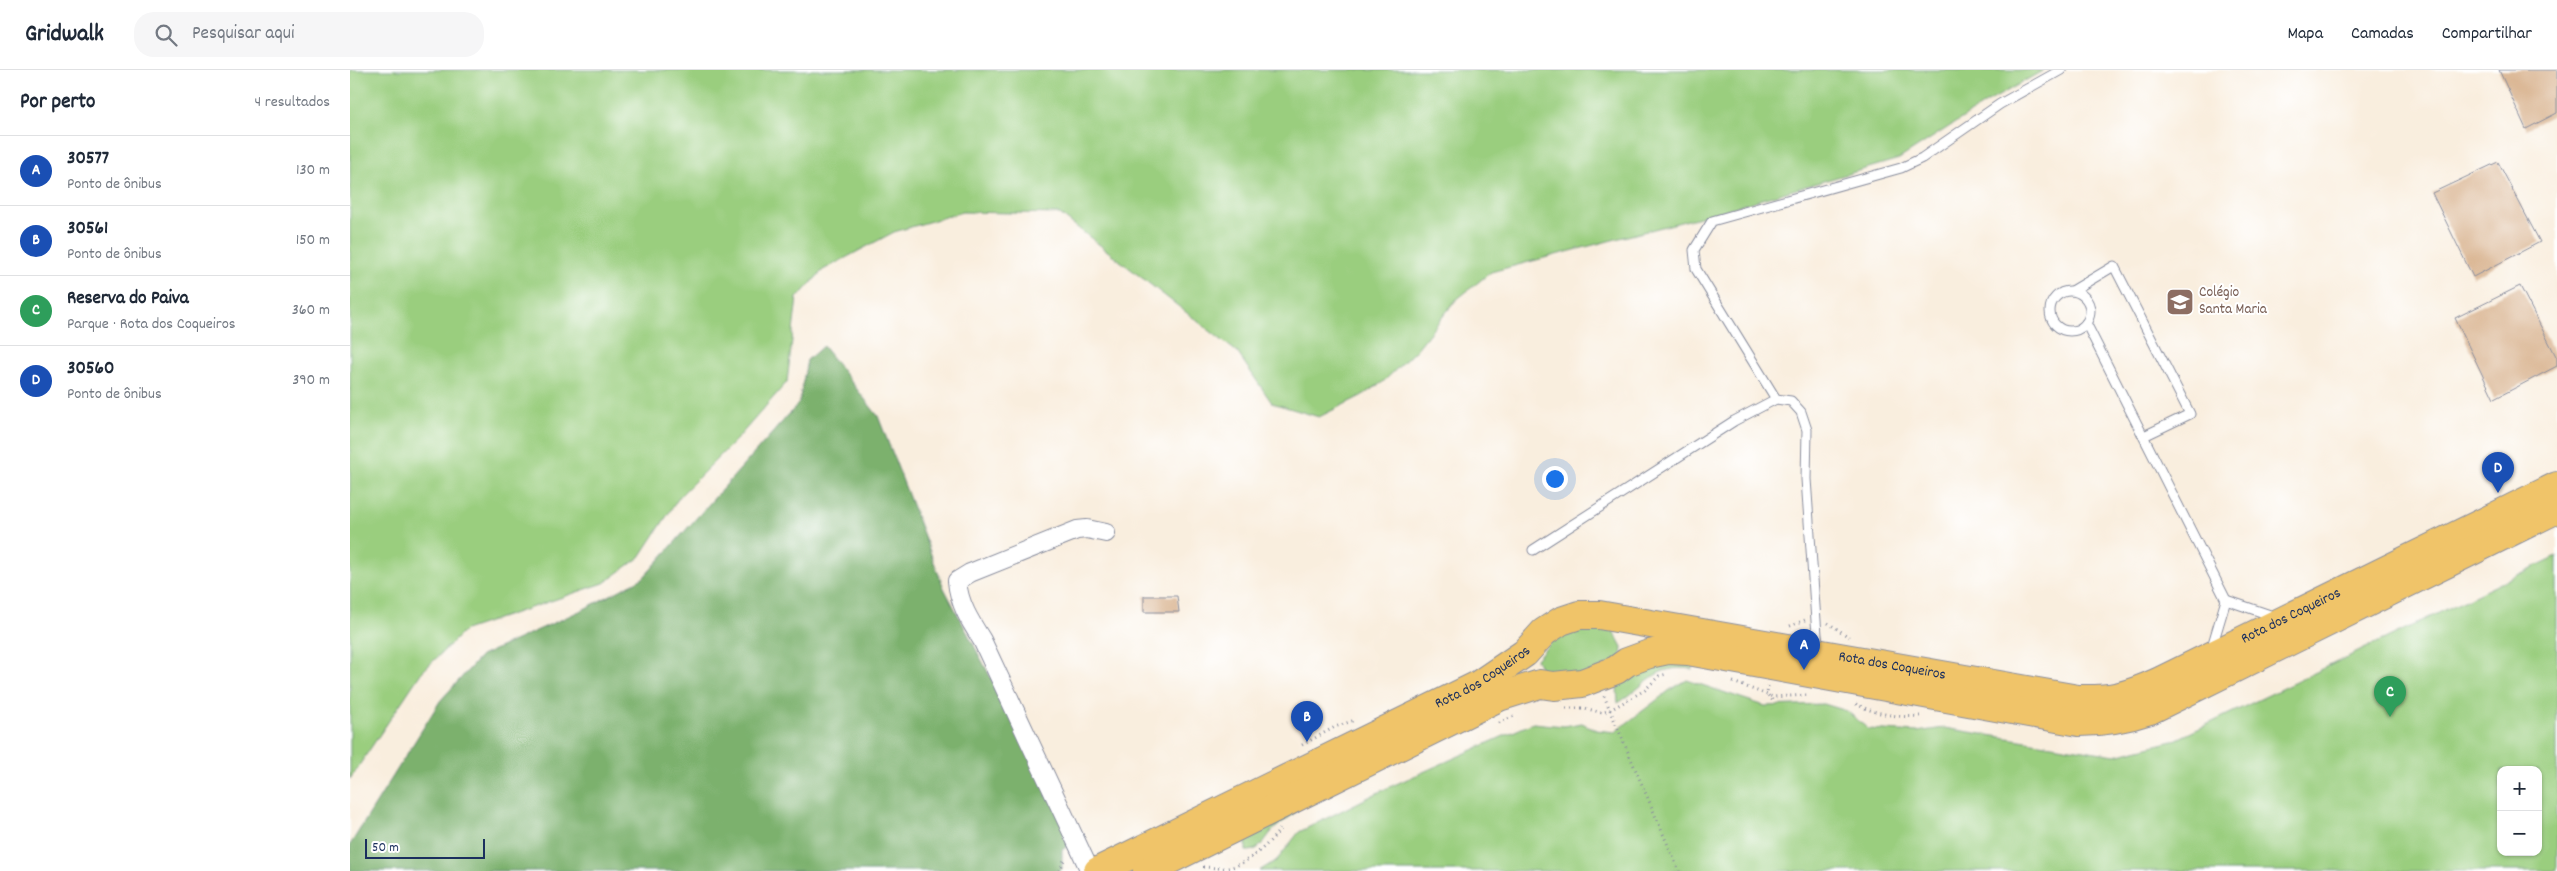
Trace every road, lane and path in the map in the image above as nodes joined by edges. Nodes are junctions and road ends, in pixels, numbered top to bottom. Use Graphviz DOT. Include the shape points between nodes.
graph roads {
  1 [pos="2061,70"];
  2 [pos="2072,291"];
  3 [pos="2086,324"];
  4 [pos="1776,399"];
  5 [pos="2144,436"];
  6 [pos="2557,486"];
  7 [pos="2557,509"];
  8 [pos="1106,533"];
  9 [pos="1533,550"];
  10 [pos="2226,600"];
  11 [pos="1612,618"];
  12 [pos="2283,620"];
  13 [pos="1530,646"];
  14 [pos="1818,652"];
  15 [pos="2209,658"];
  16 [pos="1627,662"];
  17 [pos="1596,677"];
  18 [pos="1554,686"];
  19 [pos="1090,871"];
  20 [pos="1098,871"];
  21 [pos="1146,871"];
  22 [pos="1679,871"];
  1 -- 4 [label="lane" via="2000,104 1922,158 1901,168 1712,221 1694,250 1696,270"];
  2 -- 3 [label="lane" via="2083,296 2090,306"];
  2 -- 3 [label="lane" via="2055,298 2051,316 2063,330 2076,330"];
  2 -- 5 [label="lane" via="2114,266 2190,414"];
  3 -- 5 [label="lane"];
  4 -- 9 [label="lane" via="1734,421"];
  4 -- 14 [label="lane" via="1791,401 1801,412 1807,430 1806,479"];
  5 -- 10 [label="lane"];
  6 -- 12 [label="main road, Rota dos Coqueiros"];
  7 -- 16 [label="main road, Rota dos Coqueiros" via="2150,710 2105,722 2079,722 1688,651 1668,650"];
  8 -- 19 [label="street" via="1077,530 970,573 958,581 963,608 982,640"];
  10 -- 12 [label="lane"];
  10 -- 15 [label="lane"];
  11 -- 13 [label="main road, Rota dos Coqueiros" via="1579,615 1561,621"];
  11 -- 14 [label="main road, Rota dos Coqueiros"];
  11 -- 16 [label="main road" via="1627,641"];
  12 -- 15 [label="main road, Rota dos Coqueiros"];
  13 -- 18 [label="main road" via="1535,668"];
  13 -- 20 [label="main road, Rota dos Coqueiros" via="1526,653 1478,685"];
  14 -- 15 [label="main road, Rota dos Coqueiros" via="2078,699 2108,700 2133,693"];
  16 -- 17 [label="main road, Rota dos Coqueiros"];
  17 -- 18 [label="main road, Rota dos Coqueiros" via="1582,683"];
  17 -- 22 [label="path"];
  18 -- 21 [label="main road, Rota dos Coqueiros" via="1540,684 1499,697"];
}
